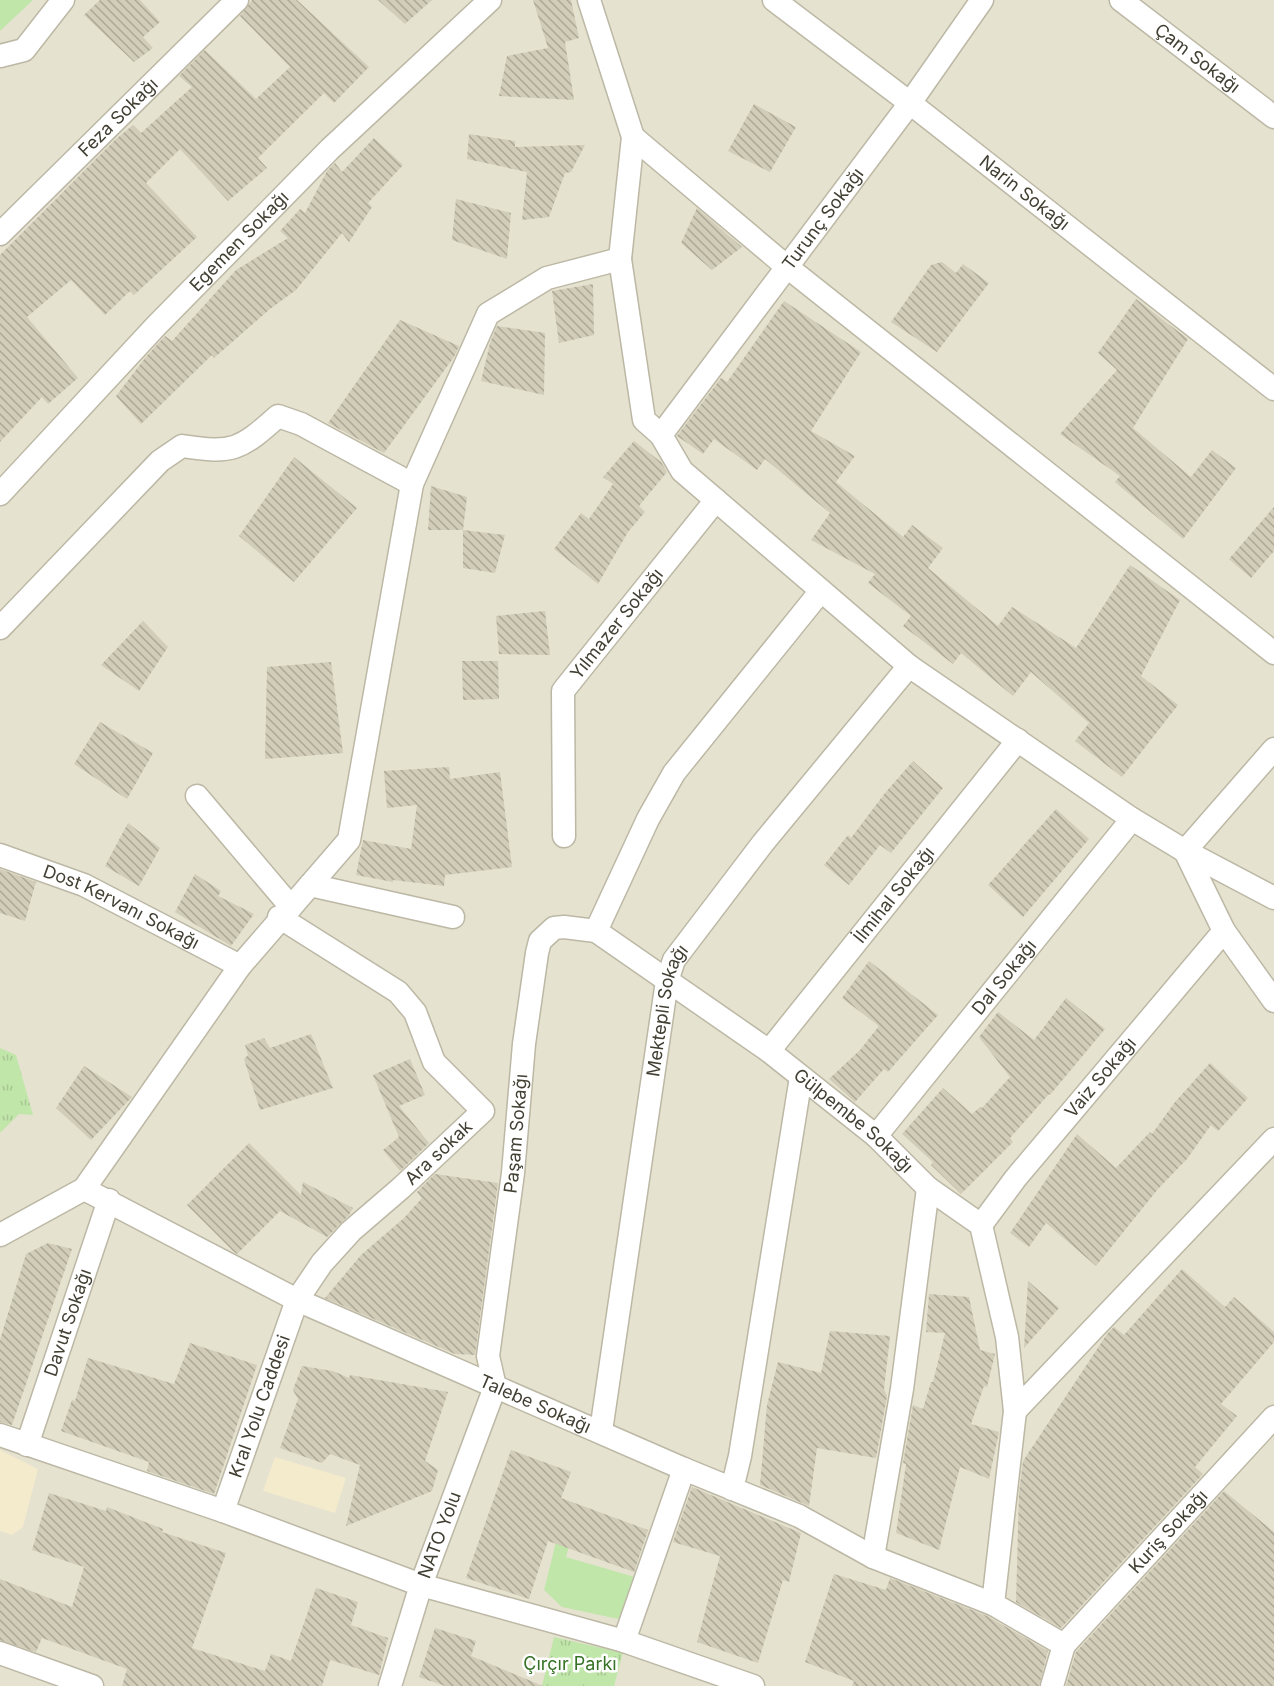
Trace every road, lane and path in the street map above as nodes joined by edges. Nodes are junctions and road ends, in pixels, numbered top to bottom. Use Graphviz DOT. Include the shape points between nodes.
graph roads {
  1 [pos="63,0"];
  2 [pos="237,0"];
  3 [pos="490,0"];
  4 [pos="589,0"];
  5 [pos="774,0"];
  6 [pos="982,0"];
  7 [pos="1121,0"];
  8 [pos="0,56"];
  9 [pos="910,103"];
  10 [pos="1274,117"];
  11 [pos="633,137"];
  12 [pos="0,234"];
  13 [pos="620,259"];
  14 [pos="786,266"];
  15 [pos="1274,389"];
  16 [pos="661,435"];
  17 [pos="412,484"];
  18 [pos="0,494"];
  19 [pos="716,500"];
  20 [pos="820,592"];
  21 [pos="0,628"];
  22 [pos="1274,653"];
  23 [pos="909,666"];
  24 [pos="1018,740"];
  25 [pos="1274,749"];
  26 [pos="197,796"];
  27 [pos="1132,819"];
  28 [pos="564,836"];
  29 [pos="1185,851"];
  30 [pos="0,855"];
  31 [pos="310,885"];
  32 [pos="1274,898"];
  33 [pos="285,912"];
  34 [pos="453,916"];
  35 [pos="596,931"];
  36 [pos="1224,931"];
  37 [pos="240,966"];
  38 [pos="667,981"];
  39 [pos="1274,1001"];
  40 [pos="769,1051"];
  41 [pos="801,1077"];
  42 [pos="483,1111"];
  43 [pos="518,1113"];
  44 [pos="876,1136"];
  45 [pos="1274,1139"];
  46 [pos="928,1188"];
  47 [pos="84,1189"];
  48 [pos="110,1200"];
  49 [pos="981,1225"];
  50 [pos="0,1235"];
  51 [pos="297,1300"];
  52 [pos="495,1387"];
  53 [pos="1015,1412"];
  54 [pos="1274,1417"];
  55 [pos="601,1431"];
  56 [pos="0,1435"];
  57 [pos="27,1445"];
  58 [pos="684,1469"];
  59 [pos="732,1489"];
  60 [pos="223,1511"];
  61 [pos="873,1557"];
  62 [pos="421,1585"];
  63 [pos="993,1604"];
  64 [pos="624,1641"];
  65 [pos="1064,1645"];
  66 [pos="0,1653"];
  67 [pos="92,1686"];
  68 [pos="390,1686"];
  69 [pos="753,1686"];
  70 [pos="1052,1686"];
  1 -- 8 [label="street" via="24,50"];
  2 -- 12 [label="street, Feza Sokağı"];
  3 -- 18 [label="street, Egemen Sokağı" via="322,158 156,326"];
  4 -- 11 [label="street"];
  5 -- 9 [label="street, Narin Sokağı"];
  6 -- 9 [label="street, Turunç Sokağı"];
  7 -- 10 [label="street, Çam Sokağı"];
  9 -- 14 [label="street, Turunç Sokağı"];
  9 -- 15 [label="street, Narin Sokağı"];
  11 -- 13 [label="street"];
  11 -- 14 [label="street"];
  13 -- 16 [label="street" via="644,420"];
  13 -- 17 [label="street" via="547,278 488,314"];
  14 -- 16 [label="street, Turunç Sokağı"];
  14 -- 22 [label="street"];
  16 -- 19 [label="street" via="682,471"];
  17 -- 21 [label="street" via="301,424 278,416 250,441 219,452 182,446 160,461"];
  17 -- 31 [label="street" via="349,840"];
  19 -- 20 [label="street"];
  19 -- 28 [label="street, Yılmazer Sokağı" via="563,691"];
  20 -- 23 [label="street"];
  20 -- 35 [label="street" via="674,773"];
  23 -- 24 [label="street"];
  23 -- 38 [label="street, Mektepli Sokağı" via="688,939 674,960"];
  24 -- 27 [label="street"];
  24 -- 40 [label="street, İlmihal Sokağı"];
  25 -- 29 [label="street"];
  26 -- 33 [label="street, Ara sokak"];
  27 -- 29 [label="street"];
  27 -- 44 [label="street, Dal Sokağı"];
  29 -- 32 [label="street"];
  29 -- 36 [label="street"];
  30 -- 37 [label="street, Dost Kervanı Sokağı" via="84,885"];
  31 -- 33 [label="street"];
  31 -- 34 [label="street"];
  33 -- 37 [label="street"];
  33 -- 42 [label="street, Ara sokak" via="409,1002 434,1062"];
  35 -- 38 [label="street, Gülpembe Sokağı"];
  35 -- 43 [label="street, Paşam Sokağı" via="554,928 540,941"];
  36 -- 39 [label="street"];
  36 -- 49 [label="street, Vaiz Sokağı" via="1015,1179"];
  37 -- 47 [label="street"];
  38 -- 40 [label="street, Gülpembe Sokağı"];
  38 -- 55 [label="street, Mektepli Sokağı"];
  40 -- 41 [label="street, Gülpembe Sokağı"];
  41 -- 44 [label="street, Gülpembe Sokağı"];
  41 -- 59 [label="street"];
  42 -- 43 [label="street"];
  42 -- 51 [label="street, Ara sokak" via="351,1231 322,1263"];
  43 -- 52 [label="street, Paşam Sokağı" via="488,1356"];
  44 -- 46 [label="street, Gülpembe Sokağı"];
  45 -- 53 [label="street"];
  46 -- 49 [label="street, Gülpembe Sokağı"];
  46 -- 61 [label="street" via="902,1389"];
  47 -- 48 [label="street, Talebe Sokağı"];
  47 -- 50 [label="street"];
  48 -- 51 [label="street, Talebe Sokağı"];
  48 -- 57 [label="street, Davut Sokağı"];
  49 -- 53 [label="street" via="1007,1337"];
  51 -- 52 [label="street, Talebe Sokağı"];
  51 -- 60 [label="street, Kral Yolu Caddesi"];
  52 -- 55 [label="street, Talebe Sokağı"];
  52 -- 62 [label="street, NATO Yolu"];
  53 -- 63 [label="street"];
  54 -- 65 [label="street, Kuriş Sokağı"];
  55 -- 58 [label="street, Talebe Sokağı"];
  56 -- 57 [label="street"];
  57 -- 60 [label="street"];
  58 -- 59 [label="street, Talebe Sokağı"];
  58 -- 64 [label="street"];
  59 -- 61 [label="street, Talebe Sokağı" via="799,1516"];
  60 -- 62 [label="street"];
  61 -- 63 [label="street, Talebe Sokağı"];
  62 -- 64 [label="street"];
  62 -- 68 [label="street, NATO Yolu"];
  63 -- 65 [label="street, Talebe Sokağı"];
  64 -- 69 [label="street"];
  65 -- 70 [label="street"];
  66 -- 67 [label="street"];
}
